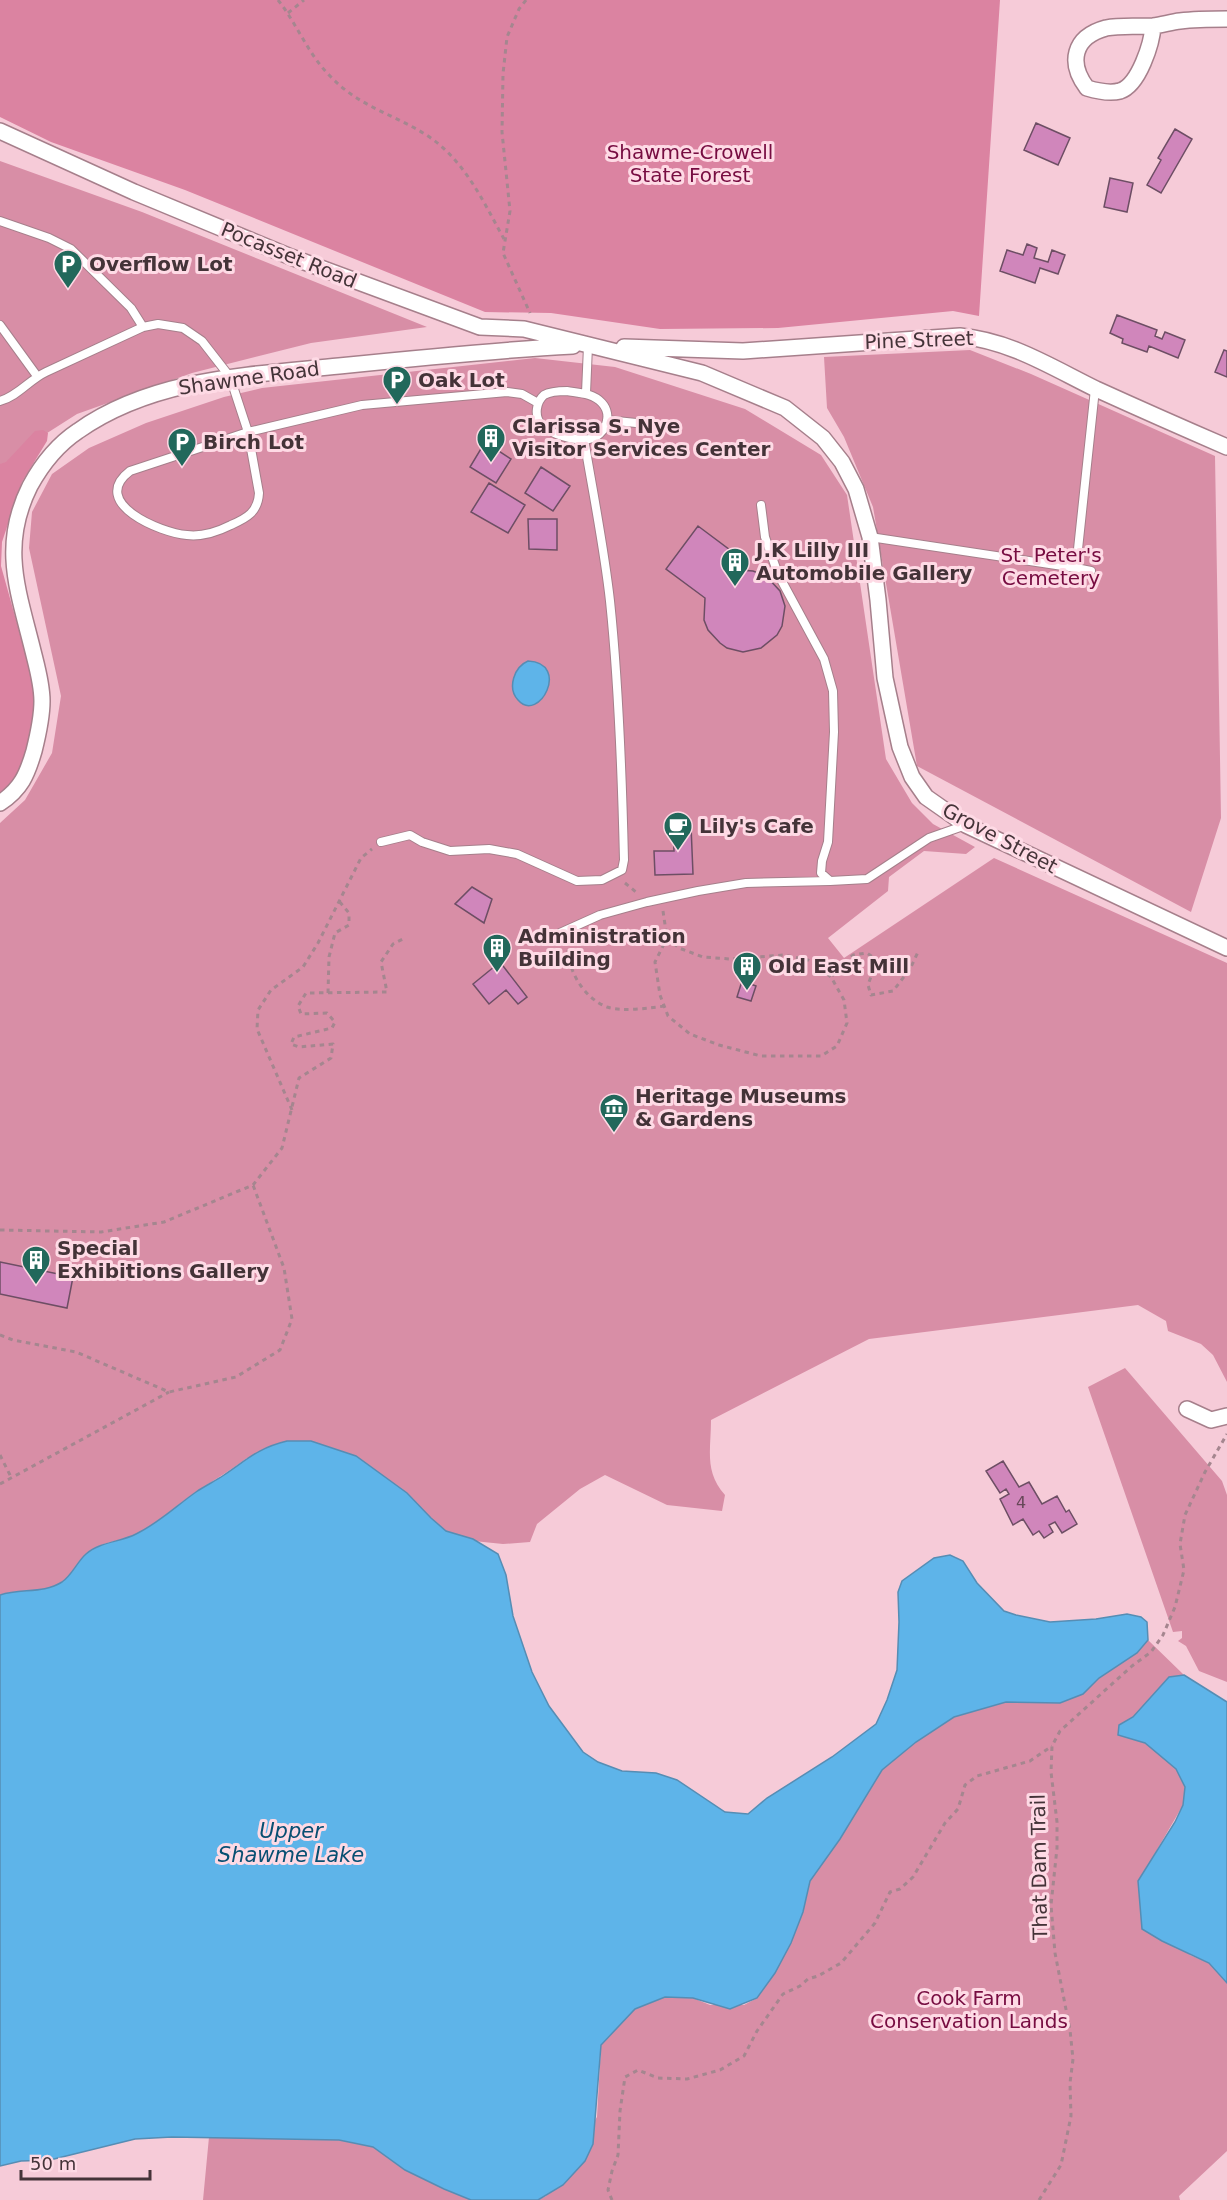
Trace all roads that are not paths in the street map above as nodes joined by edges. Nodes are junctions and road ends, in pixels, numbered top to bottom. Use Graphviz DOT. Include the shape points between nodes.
graph roads {
  1 [pos="1227,19"];
  2 [pos="1153,26"];
  3 [pos="0,131"];
  4 [pos="0,221"];
  5 [pos="0,326"];
  6 [pos="143,327"];
  7 [pos="588,346"];
  8 [pos="37,376"];
  9 [pos="230,377"];
  10 [pos="1095,388"];
  11 [pos="586,393"];
  12 [pos="0,401"];
  13 [pos="538,403"];
  14 [pos="607,420"];
  15 [pos="636,423"];
  16 [pos="248,432"];
  17 [pos="584,439"];
  18 [pos="1227,447"];
  19 [pos="761,505"];
  20 [pos="870,537"];
  21 [pos="1076,568"];
  22 [pos="1091,571"];
  23 [pos="0,803"];
  24 [pos="966,825"];
  25 [pos="381,842"];
  26 [pos="830,881"];
  27 [pos="551,937"];
  28 [pos="1227,948"];
  29 [pos="1187,1409"];
  30 [pos="1227,1416"];
  1 -- 2 [label="street"];
  2 -- 2 [label="street" via="1152,42 1142,66 1127,87 1106,92 1087,88 1077,76 1075,59 1084,39 1106,28"];
  3 -- 7 [label="street, Pocasset Road" via="270,248 422,306 480,327 524,329"];
  4 -- 6 [label="lane" via="71,249 131,308"];
  5 -- 8 [label="lane"];
  6 -- 8 [label="lane"];
  6 -- 9 [label="lane" via="158,324 183,328 202,341"];
  7 -- 9 [label="street, Shawme Road" via="481,351"];
  7 -- 10 [label="street, Pine Street" via="743,351 960,336 1009,346"];
  7 -- 11 [label="lane"];
  7 -- 20 [label="street, Grove Street" via="702,373 785,408 823,438 842,462 856,489"];
  8 -- 12 [label="lane" via="10,398"];
  9 -- 16 [label="lane"];
  9 -- 23 [label="street, Shawme Road" via="166,390 104,415 60,445 34,478 15,526 12,560 38,672 40,727 27,775 11,796"];
  10 -- 18 [label="street, Pine Street"];
  10 -- 21 [label="lane"];
  11 -- 13 [label="lane" via="553,392"];
  11 -- 14 [label="lane" via="602,403"];
  13 -- 16 [label="lane" via="522,394 507,392 372,404"];
  13 -- 17 [label="lane" via="536,414 540,424 558,434"];
  14 -- 15 [label="lane"];
  14 -- 17 [label="lane" via="602,432"];
  16 -- 16 [label="lane" via="259,500 245,520 216,532 188,535 154,526 123,507 118,491 130,471"];
  17 -- 25 [label="lane" via="610,600 621,738 622,870 602,880 577,881 517,854 489,849 450,851 410,835"];
  19 -- 26 [label="lane" via="765,537 778,574 824,659 833,691 828,842 821,873"];
  20 -- 21 [label="lane"];
  20 -- 24 [label="street, Grove Street" via="885,678 900,747 912,777 926,797"];
  21 -- 22 [label="lane"];
  24 -- 26 [label="lane" via="929,837 867,879"];
  24 -- 28 [label="street, Grove Street"];
  26 -- 27 [label="lane" via="746,883 647,902 600,915"];
  29 -- 30 [label="street" via="1211,1420"];
}
